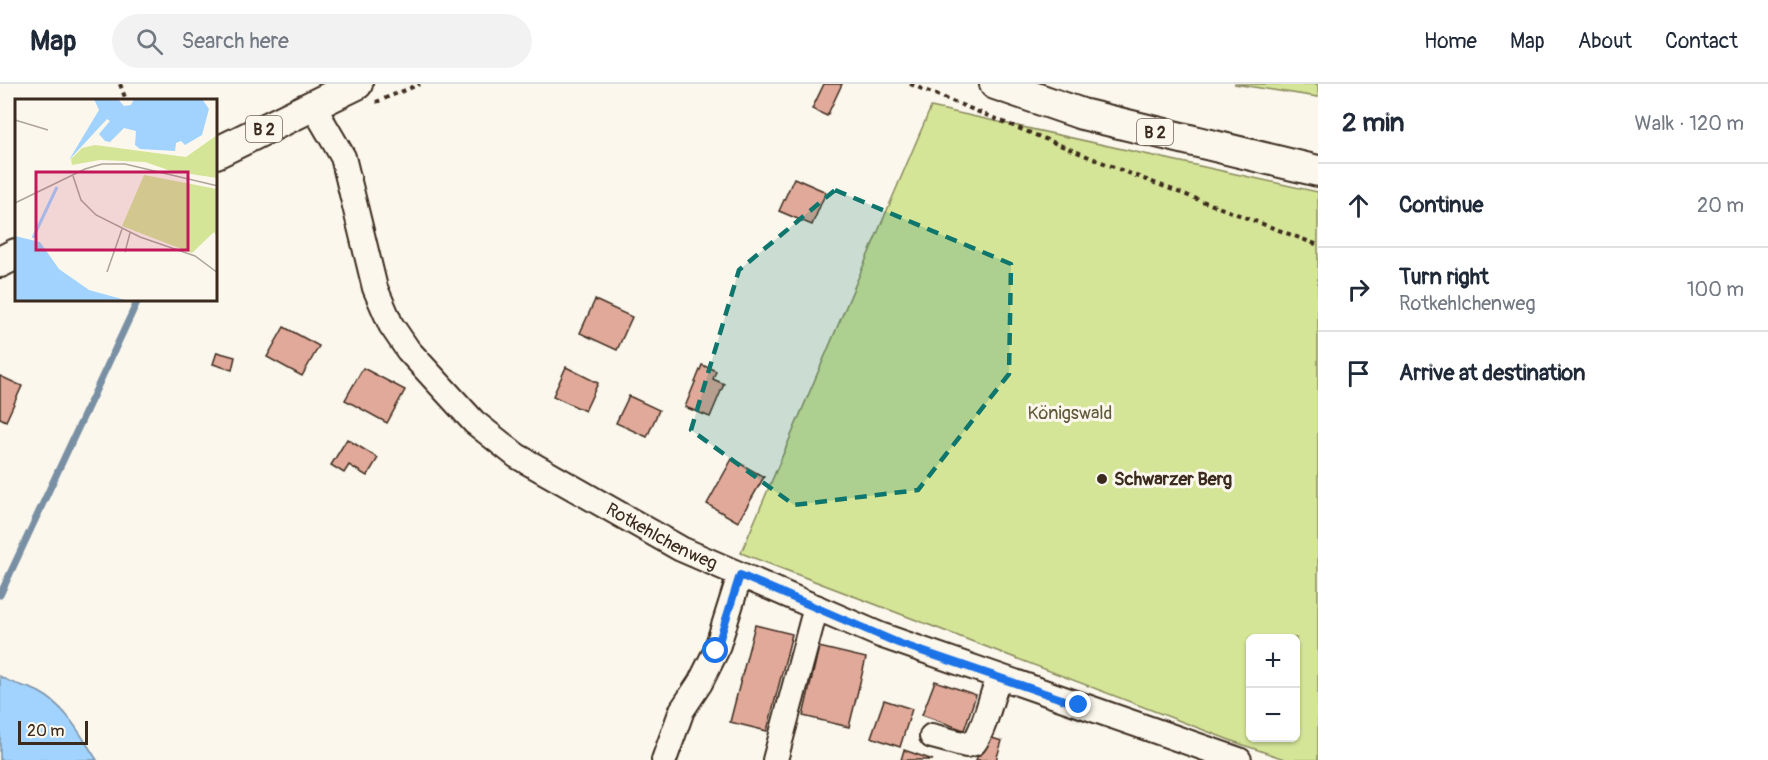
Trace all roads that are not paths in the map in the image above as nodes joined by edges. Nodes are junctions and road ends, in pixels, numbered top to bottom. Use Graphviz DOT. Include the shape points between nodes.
graph roads {
  1 [pos="357,84"];
  2 [pos="995,84"];
  3 [pos="312,104"];
  4 [pos="218,152"];
  5 [pos="1318,171"];
  6 [pos="15,254"];
  7 [pos="0,262"];
  8 [pos="740,575"];
  9 [pos="816,608"];
  10 [pos="999,678"];
  11 [pos="932,736"];
  12 [pos="663,760"];
  13 [pos="775,760"];
  14 [pos="1239,760"];
  1 -- 3 [label="main road, B 2"];
  2 -- 5 [label="main road, B 2" via="1082,114"];
  3 -- 4 [label="main road, B 2"];
  3 -- 8 [label="street, Rotkehlchenweg" via="343,157 375,288 391,325 408,350 474,422 517,456 681,549"];
  6 -- 7 [label="main road"];
  8 -- 9 [label="street, Rotkehlchenweg"];
  8 -- 12 [label="street" via="716,651 682,710"];
  9 -- 10 [label="street, Rotkehlchenweg" via="898,643"];
  9 -- 13 [label="street"];
  10 -- 11 [label="street" via="974,743 966,745"];
  10 -- 14 [label="street, Rotkehlchenweg"];
}
